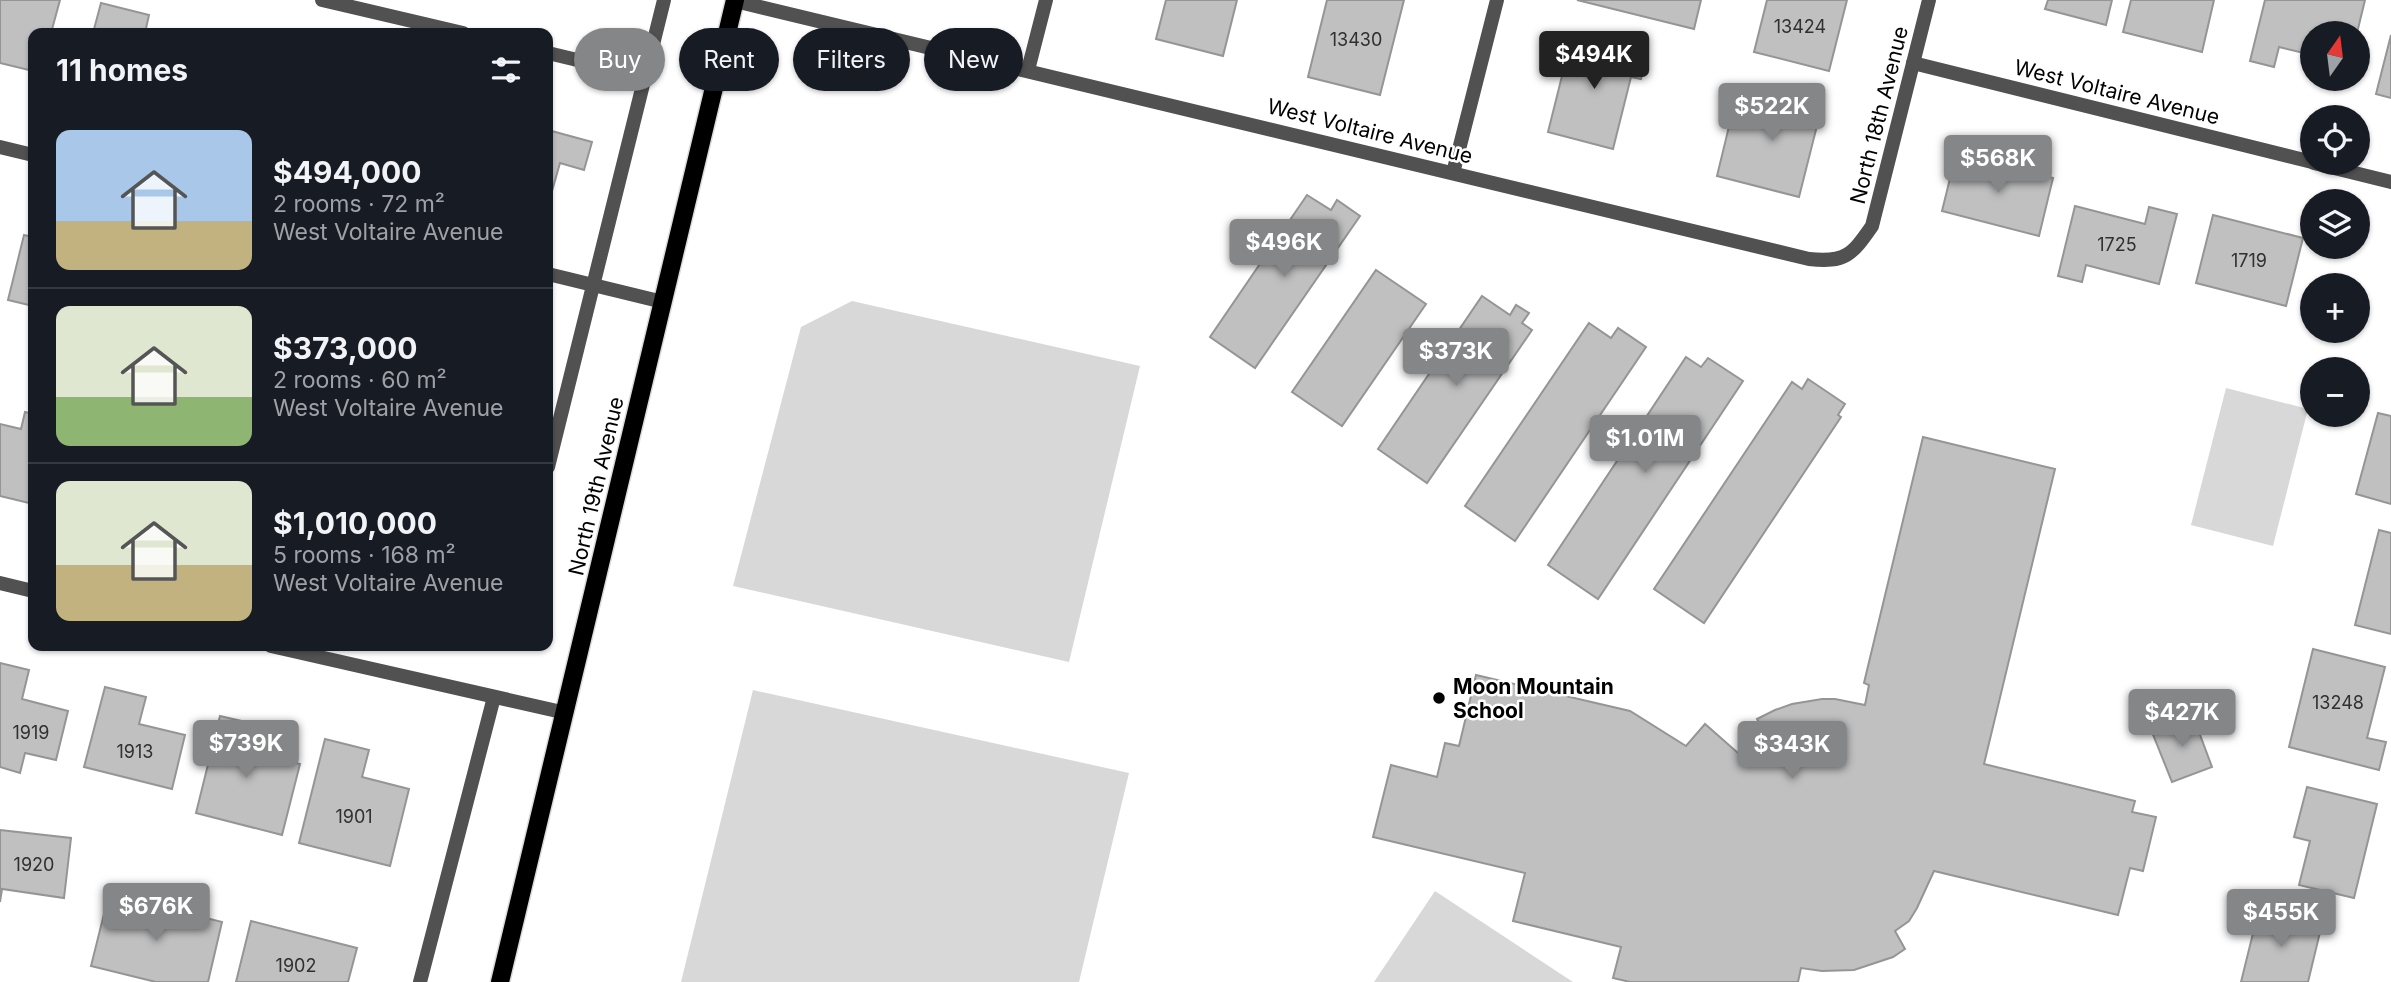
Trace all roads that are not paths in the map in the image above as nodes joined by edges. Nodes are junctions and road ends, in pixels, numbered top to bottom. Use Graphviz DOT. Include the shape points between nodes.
graph roads {
  1 [pos="322,0"];
  2 [pos="664,0"];
  3 [pos="1046,0"];
  4 [pos="1497,0"];
  5 [pos="1929,0"];
  6 [pos="735,1"];
  7 [pos="442,28"];
  8 [pos="657,28"];
  9 [pos="553,54"];
  10 [pos="574,59"];
  11 [pos="1913,63"];
  12 [pos="1028,70"];
  13 [pos="640,91"];
  14 [pos="0,148"];
  15 [pos="28,154"];
  16 [pos="2300,159"];
  17 [pos="1453,173"];
  18 [pos="2364,175"];
  19 [pos="2391,182"];
  20 [pos="1832,262"];
  21 [pos="553,275"];
  22 [pos="593,285"];
  23 [pos="663,302"];
  24 [pos="553,447"];
  25 [pos="0,583"];
  26 [pos="28,590"];
  27 [pos="293,651"];
  28 [pos="494,697"];
  29 [pos="566,713"];
  30 [pos="420,982"];
  31 [pos="500,982"];
  1 -- 7 [label="street"];
  2 -- 8 [label="street"];
  3 -- 12 [label="street"];
  4 -- 17 [label="street"];
  5 -- 11 [label="street, North 18th Avenue"];
  6 -- 12 [label="street, West Voltaire Avenue"];
  6 -- 23 [label="main road, North 19th Avenue"];
  9 -- 10 [label="street"];
  11 -- 16 [label="street, West Voltaire Avenue"];
  11 -- 20 [label="street, North 18th Avenue" via="1872,226 1850,254"];
  12 -- 17 [label="street, West Voltaire Avenue"];
  13 -- 22 [label="street"];
  14 -- 15 [label="street"];
  17 -- 20 [label="street, West Voltaire Avenue"];
  18 -- 19 [label="street, West Voltaire Avenue"];
  21 -- 22 [label="street"];
  22 -- 23 [label="street"];
  22 -- 24 [label="street"];
  23 -- 29 [label="main road, North 19th Avenue"];
  25 -- 26 [label="street"];
  27 -- 28 [label="street"];
  28 -- 29 [label="street"];
  28 -- 30 [label="street"];
  29 -- 31 [label="main road, North 19th Avenue"];
}
